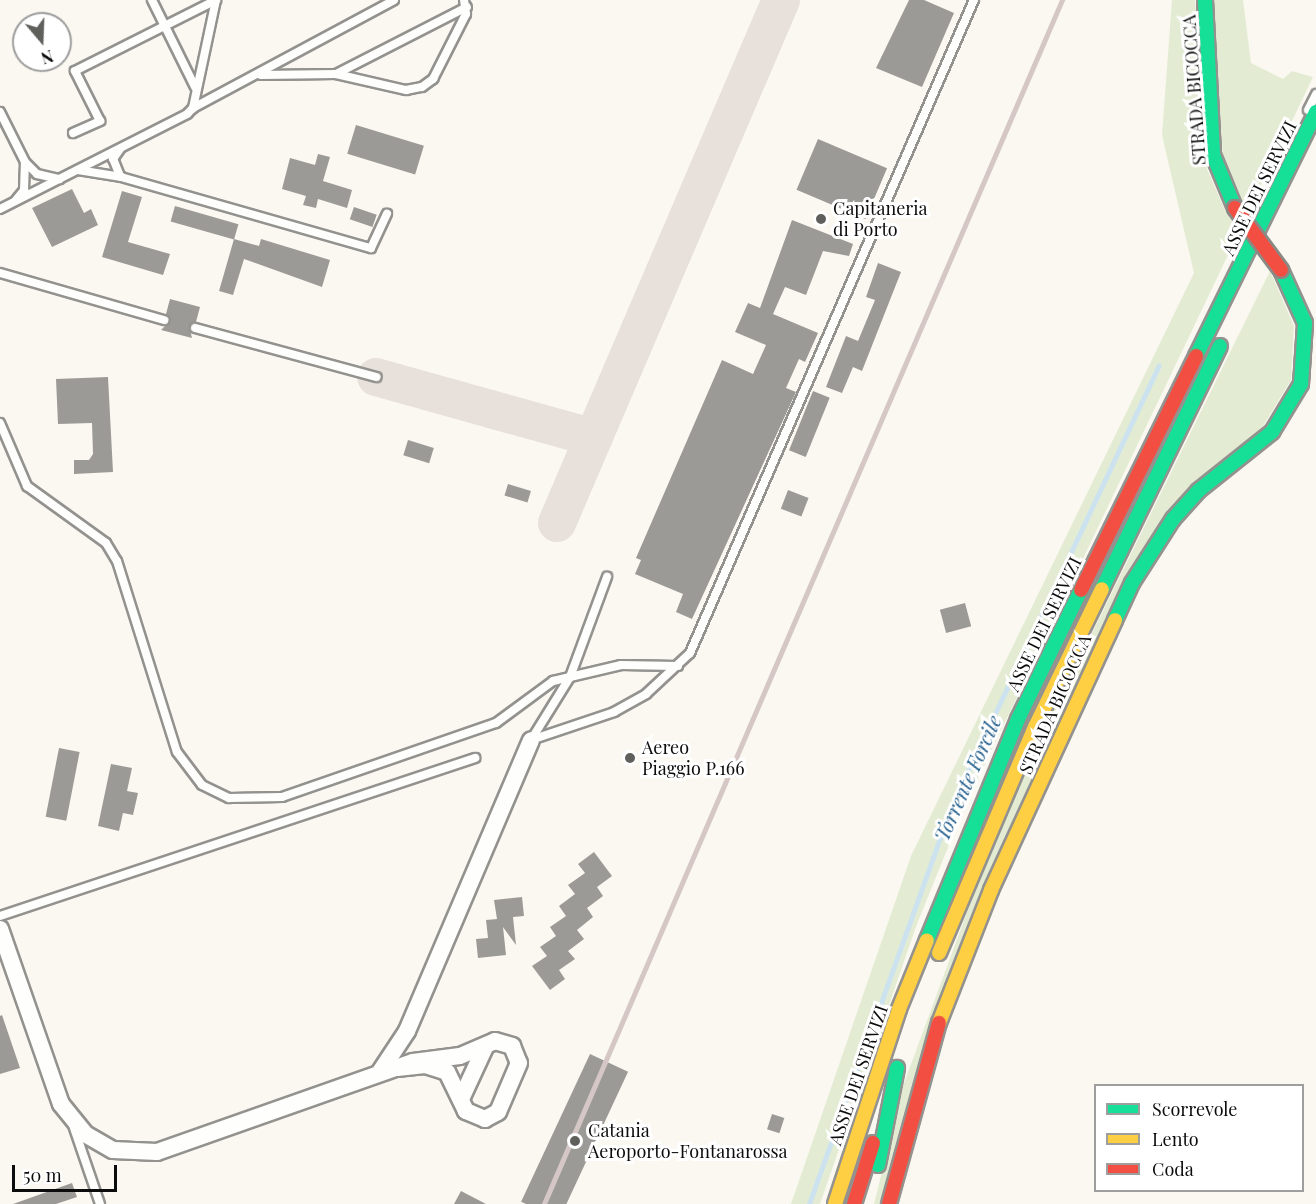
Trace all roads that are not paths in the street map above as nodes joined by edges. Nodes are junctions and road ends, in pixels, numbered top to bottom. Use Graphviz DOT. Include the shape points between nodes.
graph roads {
  1 [pos="152,0"];
  2 [pos="216,0"];
  3 [pos="394,0"];
  4 [pos="974,0"];
  5 [pos="1205,0"];
  6 [pos="466,4"];
  7 [pos="164,26"];
  8 [pos="336,74"];
  9 [pos="261,75"];
  10 [pos="195,87"];
  11 [pos="1316,94"];
  12 [pos="193,108"];
  13 [pos="1316,111"];
  14 [pos="0,112"];
  15 [pos="73,133"];
  16 [pos="123,147"];
  17 [pos="25,162"];
  18 [pos="78,170"];
  19 [pos="121,177"];
  20 [pos="62,178"];
  21 [pos="1283,179"];
  22 [pos="11,204"];
  23 [pos="0,209"];
  24 [pos="387,213"];
  25 [pos="1275,234"];
  26 [pos="1259,266"];
  27 [pos="0,273"];
  28 [pos="164,320"];
  29 [pos="195,328"];
  30 [pos="1228,329"];
  31 [pos="376,377"];
  32 [pos="0,423"];
  33 [pos="607,576"];
  34 [pos="678,666"];
  35 [pos="570,677"];
  36 [pos="531,740"];
  37 [pos="475,758"];
  38 [pos="0,916"];
  39 [pos="0,929"];
  40 [pos="931,972"];
  41 [pos="486,1045"];
  42 [pos="397,1068"];
  43 [pos="377,1075"];
  44 [pos="462,1097"];
  45 [pos="72,1122"];
  46 [pos="100,1204"];
  47 [pos="833,1204"];
  48 [pos="854,1204"];
  49 [pos="868,1204"];
  50 [pos="889,1204"];
  1 -- 7 [label="lane"];
  2 -- 7 [label="lane"];
  2 -- 10 [label="lane"];
  3 -- 9 [label="lane" via="269,65"];
  4 -- 34 [label="lane" via="698,636"];
  5 -- 50 [label="main road, STRADA BICOCCA, bridge" via="1214,155 1235,208 1281,270 1305,323 1301,384 1272,432 1198,491 1173,519 1147,554 1124,599 963,963 917,1094"];
  6 -- 8 [label="lane"];
  6 -- 8 [label="lane" via="433,79 422,87 406,90"];
  7 -- 10 [label="lane"];
  7 -- 15 [label="lane" via="75,71 100,121"];
  8 -- 9 [label="lane"];
  9 -- 12 [label="lane"];
  10 -- 12 [label="lane"];
  11 -- 21 [label="lane" via="1290,146"];
  12 -- 16 [label="lane"];
  13 -- 21 [label="main road, ASSE DEI SERVIZI"];
  14 -- 17 [label="lane"];
  16 -- 18 [label="lane"];
  16 -- 19 [label="lane" via="113,159"];
  17 -- 20 [label="lane" via="45,178"];
  17 -- 22 [label="lane" via="24,190"];
  18 -- 19 [label="lane"];
  18 -- 20 [label="lane"];
  19 -- 24 [label="lane" via="370,248"];
  20 -- 22 [label="lane"];
  21 -- 47 [label="main road, ASSE DEI SERVIZI" via="1018,719 899,1009"];
  22 -- 23 [label="lane"];
  25 -- 26 [label="main road, ASSE DEI SERVIZI"];
  27 -- 28 [label="lane"];
  29 -- 31 [label="lane"];
  30 -- 40 [label="main road, ASSE DEI SERVIZI" via="1035,727"];
  32 -- 35 [label="lane" via="27,486 106,543 117,561 177,752 202,785 229,798 282,797 496,723 544,685"];
  33 -- 35 [label="lane"];
  34 -- 35 [label="lane" via="621,665"];
  34 -- 36 [label="lane" via="646,694 614,712"];
  35 -- 36 [label="lane"];
  36 -- 43 [label="street" via="407,1031 392,1059"];
  37 -- 38 [label="lane"];
  39 -- 45 [label="street" via="61,1104"];
  41 -- 42 [label="street" via="460,1056 426,1058"];
  41 -- 44 [label="street"];
  41 -- 44 [label="street" via="504,1042 517,1054 519,1063 498,1112 478,1119 466,1111"];
  42 -- 43 [label="street"];
  42 -- 44 [label="street" via="438,1066 453,1079"];
  43 -- 45 [label="street" via="157,1152 113,1150"];
  45 -- 46 [label="lane"];
  48 -- 49 [label="main road, ASSE DEI SERVIZI" via="899,1063"];
}
